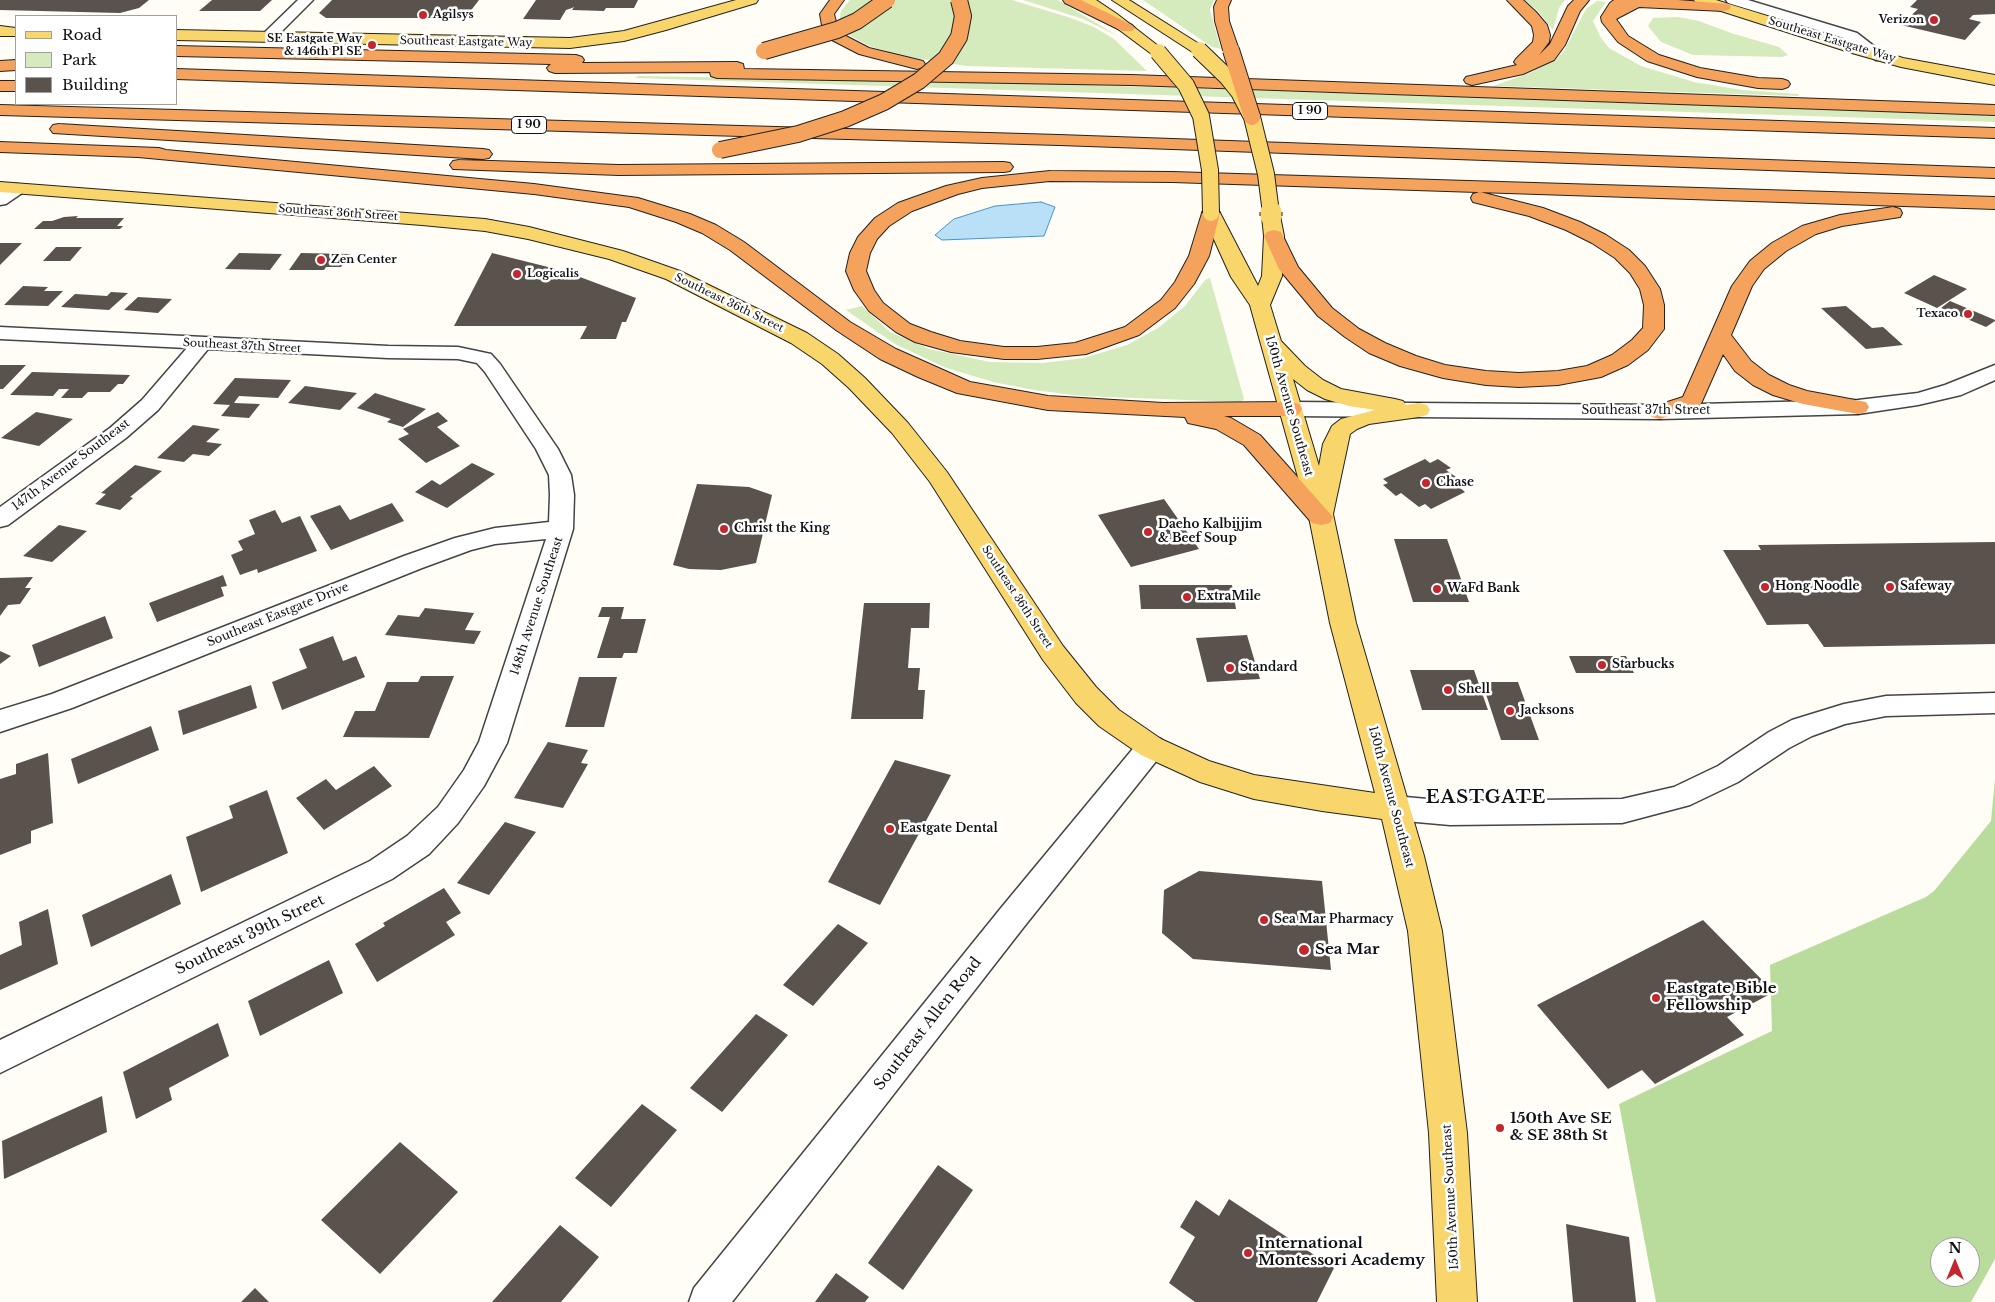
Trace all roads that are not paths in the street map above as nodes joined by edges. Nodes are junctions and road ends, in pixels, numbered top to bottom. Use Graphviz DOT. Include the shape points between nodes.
graph roads {
  1 [pos="306,0"];
  2 [pos="751,0"];
  3 [pos="837,0"];
  4 [pos="887,0"];
  5 [pos="959,0"];
  6 [pos="1070,0"];
  7 [pos="1086,0"];
  8 [pos="1119,0"];
  9 [pos="1224,0"];
  10 [pos="1514,0"];
  11 [pos="1582,0"];
  12 [pos="1624,0"];
  13 [pos="1701,0"];
  14 [pos="1728,3"];
  15 [pos="1608,17"];
  16 [pos="1127,28"];
  17 [pos="0,31"];
  18 [pos="15,32"];
  19 [pos="178,35"];
  20 [pos="268,37"];
  21 [pos="178,51"];
  22 [pos="178,64"];
  23 [pos="15,65"];
  24 [pos="0,67"];
  25 [pos="488,68"];
  26 [pos="15,69"];
  27 [pos="973,71"];
  28 [pos="178,74"];
  29 [pos="1493,77"];
  30 [pos="1130,80"];
  31 [pos="1995,80"];
  32 [pos="0,86"];
  33 [pos="15,86"];
  34 [pos="1324,86"];
  35 [pos="1796,86"];
  36 [pos="624,88"];
  37 [pos="1834,89"];
  38 [pos="0,92"];
  39 [pos="15,93"];
  40 [pos="181,94"];
  41 [pos="1995,102"];
  42 [pos="0,110"];
  43 [pos="1995,110"];
  44 [pos="1252,117"];
  45 [pos="0,126"];
  46 [pos="20,127"];
  47 [pos="39,128"];
  48 [pos="1995,133"];
  49 [pos="1059,140"];
  50 [pos="0,147"];
  51 [pos="141,153"];
  52 [pos="1995,173"];
  53 [pos="1172,177"];
  54 [pos="1372,184"];
  55 [pos="8,188"];
  56 [pos="0,200"];
  57 [pos="1995,203"];
  58 [pos="1995,211"];
  59 [pos="1211,213"];
  60 [pos="1272,226"];
  61 [pos="1260,305"];
  62 [pos="0,333"];
  63 [pos="1720,335"];
  64 [pos="1271,342"];
  65 [pos="202,344"];
  66 [pos="484,358"];
  67 [pos="1995,371"];
  68 [pos="1858,407"];
  69 [pos="1291,409"];
  70 [pos="1163,410"];
  71 [pos="1420,410"];
  72 [pos="1660,412"];
  73 [pos="1321,517"];
  74 [pos="0,519"];
  75 [pos="562,529"];
  76 [pos="1995,703"];
  77 [pos="0,721"];
  78 [pos="1151,747"];
  79 [pos="474,778"];
  80 [pos="1394,808"];
  81 [pos="0,1057"];
  82 [pos="708,1302"];
  83 [pos="1457,1302"];
  1 -- 20 [label="street"];
  2 -- 20 [label="main road, Southeast Eastgate Way" via="643,32 570,43"];
  3 -- 27 [label="highway" via="827,14 828,22 831,31 847,43 912,64"];
  4 -- 21 [label="highway, bridge" via="857,21 837,30 764,51 720,58 665,61"];
  5 -- 47 [label="highway, bridge" via="963,16 959,37 946,58 919,81 884,102 844,119 798,134 720,150 653,158 584,159"];
  6 -- 16 [label="highway"];
  7 -- 16 [label="main road, 150th Avenue Southeast"];
  8 -- 44 [label="main road, bridge" via="1199,50 1239,92"];
  9 -- 44 [label="highway, bridge" via="1222,21"];
  10 -- 29 [label="highway" via="1539,25 1541,42 1516,67"];
  11 -- 29 [label="highway" via="1573,9 1548,57"];
  12 -- 15 [label="highway"];
  13 -- 14 [label="main road, Southeast Eastgate Way"];
  14 -- 15 [label="highway" via="1637,2"];
  14 -- 31 [label="main road, Southeast Eastgate Way" via="1881,57"];
  15 -- 35 [label="highway" via="1612,28 1634,47 1674,66 1721,77"];
  16 -- 59 [label="main road, 150th Avenue Southeast, bridge" via="1158,52 1186,85 1201,116 1210,170"];
  17 -- 18 [label="main road"];
  19 -- 20 [label="main road, Southeast Eastgate Way"];
  22 -- 25 [label="highway"];
  23 -- 24 [label="highway"];
  24 -- 26 [label="highway"];
  25 -- 27 [label="highway" via="835,66"];
  25 -- 30 [label="highway"];
  27 -- 30 [label="highway"];
  28 -- 36 [label="highway, I 90"];
  29 -- 34 [label="highway" via="1412,85"];
  30 -- 34 [label="highway"];
  32 -- 33 [label="highway"];
  34 -- 43 [label="highway"];
  36 -- 40 [label="highway" via="549,93"];
  36 -- 48 [label="highway, I 90"];
  37 -- 41 [label="highway"];
  38 -- 39 [label="highway"];
  40 -- 49 [label="highway"];
  42 -- 49 [label="highway, I 90"];
  44 -- 60 [label="main road, bridge" via="1266,174"];
  45 -- 46 [label="highway"];
  49 -- 52 [label="highway, I 90"];
  50 -- 51 [label="highway"];
  51 -- 53 [label="highway" via="587,170 996,167"];
  51 -- 70 [label="highway" via="534,189 630,202 683,218 716,234 888,354 965,388 1048,403"];
  53 -- 54 [label="highway"];
  53 -- 59 [label="highway" via="1050,176 982,183 952,190 905,207 882,222 860,252 856,271 876,307 903,328 923,337 959,347 1004,352 1037,353 1078,348 1132,331 1168,304 1184,284 1199,256"];
  54 -- 57 [label="highway"];
  54 -- 60 [label="highway" via="1429,189 1493,200 1536,212 1599,239 1622,254 1650,289 1654,305 1653,330 1620,360 1593,372 1519,380 1443,371 1377,348 1325,312 1289,269"];
  55 -- 56 [label="street"];
  55 -- 78 [label="main road, Southeast 36th Street" via="485,225 616,255 673,275 748,310 830,359 900,428 939,477 1053,653 1109,718"];
  58 -- 63 [label="highway" via="1876,215 1810,230 1779,247 1757,265 1742,286"];
  59 -- 61 [label="main road, 150th Avenue Southeast" via="1241,277"];
  60 -- 61 [label="main road" via="1272,276"];
  61 -- 64 [label="main road, 150th Avenue Southeast"];
  62 -- 65 [label="street, Southeast 37th Street"];
  63 -- 68 [label="highway" via="1743,366 1767,383 1802,397"];
  63 -- 72 [label="highway" via="1692,401"];
  64 -- 69 [label="main road, 150th Avenue Southeast"];
  64 -- 71 [label="main road" via="1297,371 1333,394"];
  65 -- 66 [label="street, Southeast 37th Street" via="458,352"];
  65 -- 74 [label="street, 147th Avenue Southeast" via="150,405 118,433"];
  66 -- 75 [label="street, 148th Avenue Southeast" via="547,449 560,474"];
  67 -- 68 [label="street, Southeast 37th Street" via="1953,390 1918,399"];
  68 -- 72 [label="street, Southeast 37th Street"];
  69 -- 70 [label="highway"];
  69 -- 71 [label="street, Southeast 37th Street"];
  69 -- 73 [label="main road, 150th Avenue Southeast"];
  70 -- 73 [label="highway" via="1223,423 1252,440"];
  71 -- 72 [label="street, Southeast 37th Street"];
  71 -- 73 [label="main road" via="1365,418 1340,431"];
  73 -- 80 [label="main road, 150th Avenue Southeast" via="1343,623"];
  75 -- 77 [label="street, Southeast Eastgate Drive" via="495,536 464,544 62,702"];
  75 -- 79 [label="street, 148th Avenue Southeast" via="493,743"];
  76 -- 80 [label="street" via="1886,706 1844,714 1802,728 1728,774 1680,797 1622,811 1459,814"];
  78 -- 80 [label="main road, Southeast 36th Street" via="1200,770 1254,787"];
  78 -- 82 [label="street, Southeast Allen Road"];
  79 -- 81 [label="street, Southeast 39th Street" via="448,815 418,845 381,870"];
  80 -- 83 [label="main road, 150th Avenue Southeast" via="1425,931 1448,1133"];
}
